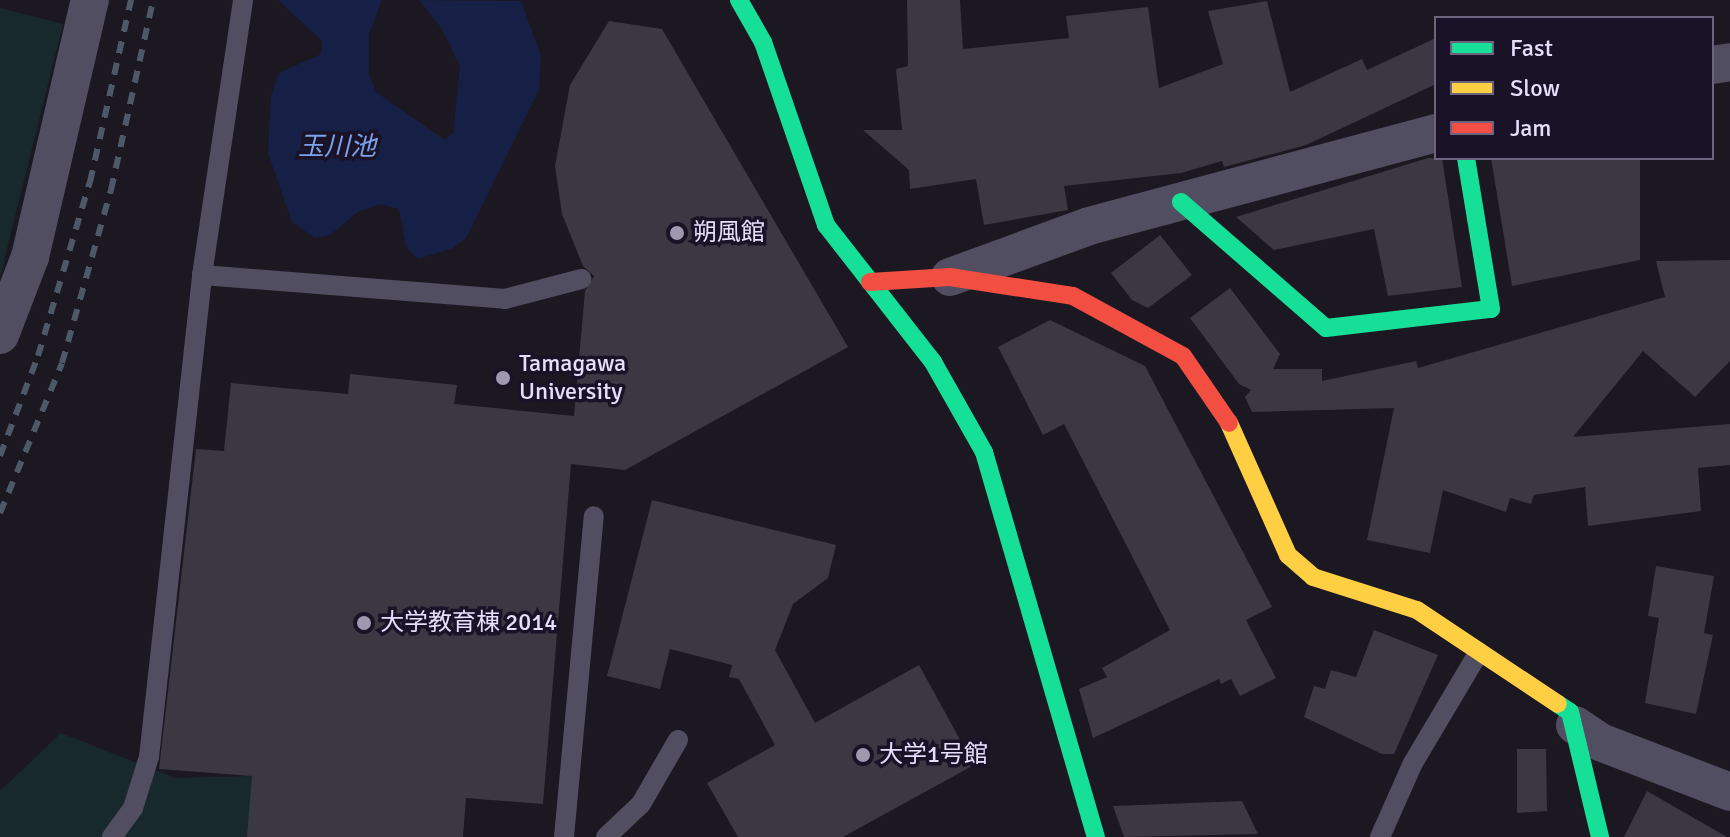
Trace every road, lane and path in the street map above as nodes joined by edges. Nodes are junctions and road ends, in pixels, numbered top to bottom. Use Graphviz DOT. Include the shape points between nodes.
graph roads {
  1 [pos="90,0"];
  2 [pos="243,0"];
  3 [pos="739,0"];
  4 [pos="1434,134"];
  5 [pos="1466,160"];
  6 [pos="1181,202"];
  7 [pos="202,275"];
  8 [pos="950,277"];
  9 [pos="581,279"];
  10 [pos="870,282"];
  11 [pos="0,335"];
  12 [pos="594,516"];
  13 [pos="1479,652"];
  14 [pos="1575,725"];
  15 [pos="678,740"];
  16 [pos="1730,792"];
  17 [pos="112,837"];
  18 [pos="564,837"];
  19 [pos="606,837"];
  20 [pos="1096,837"];
  21 [pos="1380,837"];
  22 [pos="1600,837"];
  1 -- 11 [label="street" via="30,257"];
  2 -- 7 [label="lane"];
  3 -- 10 [label="street" via="763,42 826,225"];
  4 -- 6 [label="street"];
  5 -- 6 [label="street" via="1491,309 1326,328"];
  6 -- 8 [label="street" via="1089,226"];
  7 -- 9 [label="lane" via="505,299"];
  7 -- 17 [label="lane" via="149,757 133,808"];
  8 -- 10 [label="street"];
  8 -- 13 [label="street" via="1073,296 1183,356 1223,409 1288,555 1313,577 1417,610"];
  10 -- 20 [label="street" via="933,362 984,452"];
  12 -- 18 [label="lane"];
  13 -- 14 [label="street" via="1570,712"];
  13 -- 21 [label="lane" via="1413,763"];
  14 -- 16 [label="street" via="1600,742"];
  14 -- 22 [label="street"];
  15 -- 19 [label="lane" via="641,804"];
}
